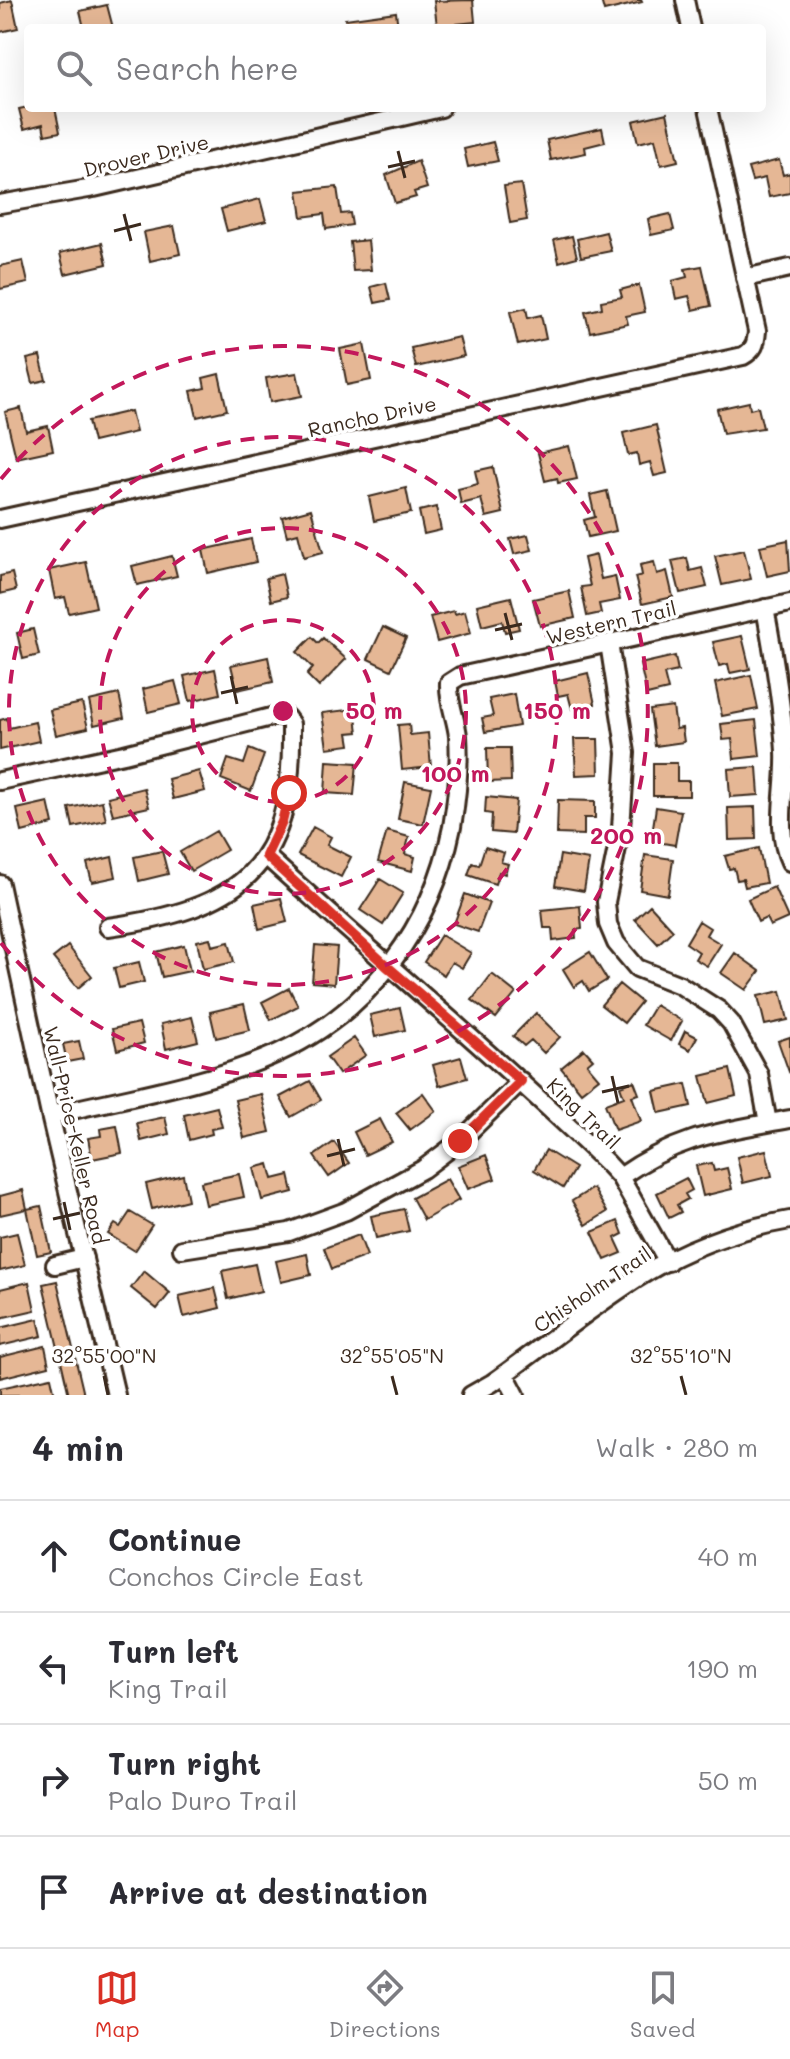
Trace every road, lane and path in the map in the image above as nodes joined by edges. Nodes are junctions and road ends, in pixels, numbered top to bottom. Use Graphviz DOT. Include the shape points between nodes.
graph roads {
  1 [pos="685,0"];
  2 [pos="690,24"];
  3 [pos="424,112"];
  4 [pos="709,112"];
  5 [pos="0,204"];
  6 [pos="790,268"];
  7 [pos="745,278"];
  8 [pos="0,519"];
  9 [pos="790,603"];
  10 [pos="765,608"];
  11 [pos="609,643"];
  12 [pos="0,781"];
  13 [pos="266,856"];
  14 [pos="790,862"];
  15 [pos="0,884"];
  16 [pos="108,927"];
  17 [pos="389,968"];
  18 [pos="521,1081"];
  19 [pos="50,1115"];
  20 [pos="790,1119"];
  21 [pos="768,1123"];
  22 [pos="620,1177"];
  23 [pos="790,1220"];
  24 [pos="182,1249"];
  25 [pos="84,1258"];
  26 [pos="668,1262"];
  27 [pos="55,1265"];
  28 [pos="505,1374"];
  29 [pos="116,1395"];
  30 [pos="471,1395"];
  31 [pos="516,1395"];
  1 -- 2 [label="street"];
  3 -- 5 [label="street, Drover Drive" via="94,188"];
  4 -- 7 [label="street"];
  6 -- 7 [label="street"];
  7 -- 8 [label="street, Rancho Drive" via="757,331 752,352 743,356"];
  9 -- 10 [label="street, Western Trail"];
  10 -- 11 [label="street, Western Trail"];
  10 -- 14 [label="street" via="779,679 785,754 782,827"];
  11 -- 17 [label="street, Western Trail" via="460,676 449,683 459,746 452,827 415,931"];
  11 -- 21 [label="street" via="626,753 621,828 606,902 608,924 637,968 680,985 731,1023 759,1074"];
  12 -- 13 [label="street" via="279,715 291,724 289,793"];
  13 -- 16 [label="street" via="247,878 216,899"];
  13 -- 17 [label="street, King Trail"];
  15 -- 19 [label="street, Wall-Price-Keller Road"];
  17 -- 18 [label="street, King Trail"];
  17 -- 19 [label="street, Western Trail" via="327,1024 278,1053 210,1076"];
  18 -- 22 [label="street, King Trail"];
  18 -- 24 [label="street" via="423,1169 346,1211 289,1232"];
  19 -- 25 [label="street, Wall-Price-Keller Road"];
  20 -- 21 [label="street"];
  21 -- 22 [label="street" via="695,1136 648,1157"];
  22 -- 26 [label="street, King Trail"];
  23 -- 26 [label="street, Chisholm Trail" via="756,1227"];
  25 -- 27 [label="street"];
  25 -- 29 [label="street, Wall-Price-Keller Road"];
  26 -- 28 [label="street, Chisholm Trail"];
  28 -- 30 [label="street, Chisholm Trail"];
  28 -- 31 [label="street"];
}
